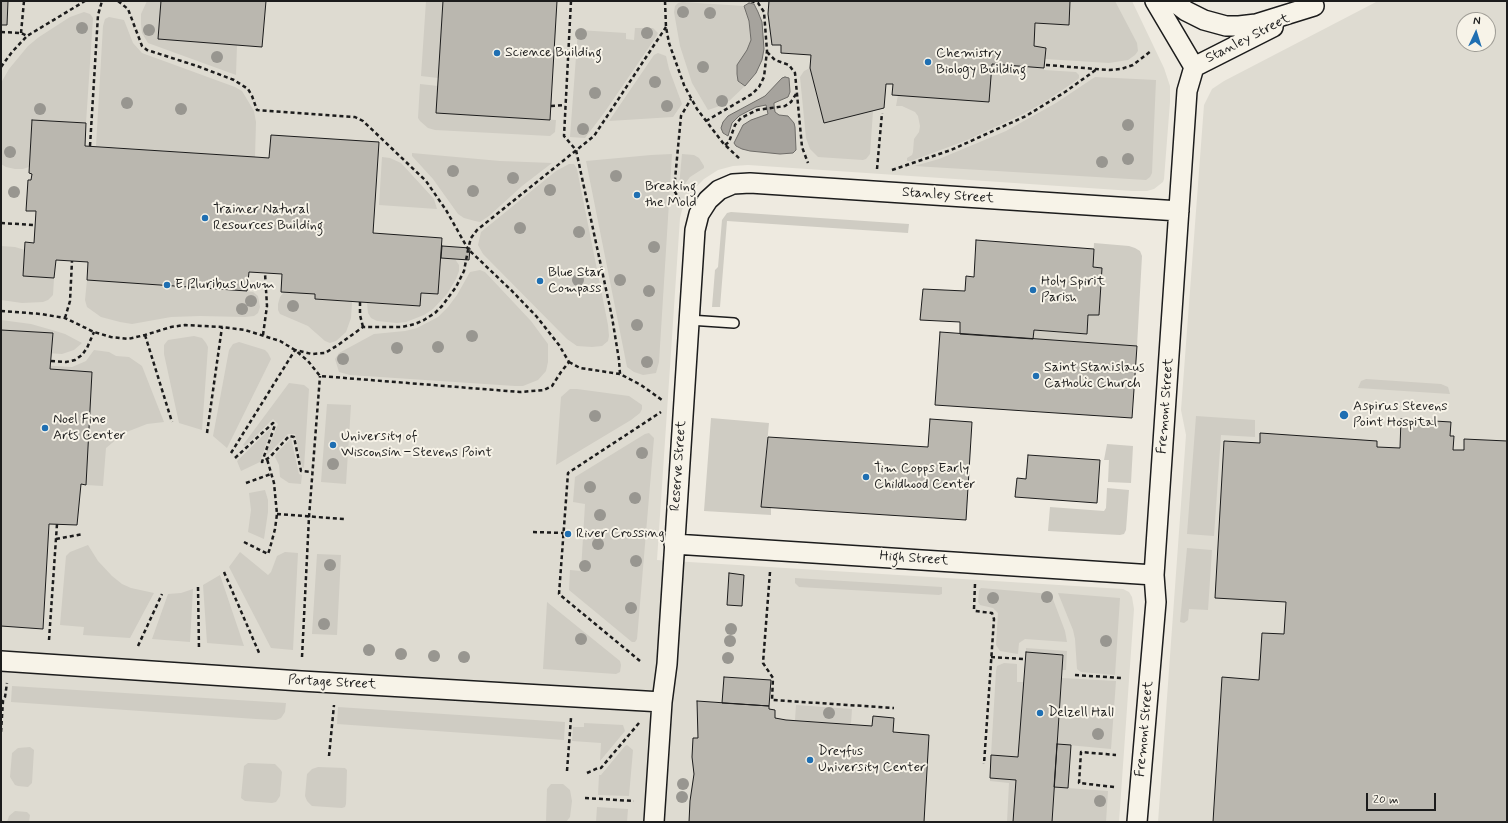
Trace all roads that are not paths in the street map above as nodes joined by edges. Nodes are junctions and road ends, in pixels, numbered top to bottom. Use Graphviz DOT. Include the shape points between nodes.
graph roads {
  1 [pos="1155,1"];
  2 [pos="1173,1"];
  3 [pos="1319,4"];
  4 [pos="1194,67"];
  5 [pos="719,190"];
  6 [pos="1179,211"];
  7 [pos="689,320"];
  8 [pos="734,323"];
  9 [pos="674,544"];
  10 [pos="1154,575"];
  11 [pos="1,661"];
  12 [pos="662,702"];
  13 [pos="654,822"];
  14 [pos="1137,822"];
  1 -- 4 [label="street"];
  2 -- 3 [label="street" via="1204,20 1226,26 1256,24"];
  3 -- 4 [label="street, Stanley Street"];
  4 -- 6 [label="street, Fremont Street" via="1187,91"];
  5 -- 6 [label="street, Stanley Street" via="732,184 750,183"];
  5 -- 7 [label="street, Reserve Street" via="708,200 699,214 695,230"];
  6 -- 10 [label="street, Fremont Street"];
  7 -- 8 [label="lane"];
  7 -- 9 [label="street, Reserve Street"];
  9 -- 10 [label="street, High Street"];
  9 -- 12 [label="street, Reserve Street" via="667,664"];
  10 -- 14 [label="street, Fremont Street" via="1156,602"];
  11 -- 12 [label="street, Portage Street"];
  12 -- 13 [label="street, Reserve Street"];
}
